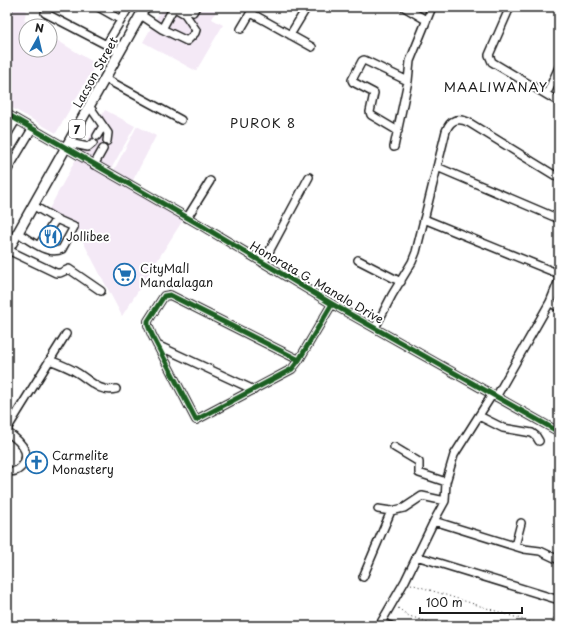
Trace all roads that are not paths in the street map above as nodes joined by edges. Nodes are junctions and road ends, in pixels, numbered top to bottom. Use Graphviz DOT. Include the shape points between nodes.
graph roads {
  1 [pos="98,7"];
  2 [pos="129,7"];
  3 [pos="174,7"];
  4 [pos="184,7"];
  5 [pos="196,7"];
  6 [pos="307,7"];
  7 [pos="404,7"];
  8 [pos="432,7"];
  9 [pos="510,7"];
  10 [pos="252,10"];
  11 [pos="143,11"];
  12 [pos="45,13"];
  13 [pos="121,20"];
  14 [pos="426,20"];
  15 [pos="162,29"];
  16 [pos="241,30"];
  17 [pos="290,36"];
  18 [pos="106,45"];
  19 [pos="312,48"];
  20 [pos="120,52"];
  21 [pos="559,67"];
  22 [pos="106,79"];
  23 [pos="408,81"];
  24 [pos="549,89"];
  25 [pos="559,102"];
  26 [pos="90,107"];
  27 [pos="7,114"];
  28 [pos="16,120"];
  29 [pos="181,120"];
  30 [pos="103,126"];
  31 [pos="32,129"];
  32 [pos="398,131"];
  33 [pos="7,135"];
  34 [pos="97,136"];
  35 [pos="107,142"];
  36 [pos="93,143"];
  37 [pos="68,146"];
  38 [pos="394,147"];
  39 [pos="103,149"];
  40 [pos="94,165"];
  41 [pos="437,167"];
  42 [pos="7,171"];
  43 [pos="309,177"];
  44 [pos="559,178"];
  45 [pos="210,181"];
  46 [pos="34,206"];
  47 [pos="187,218"];
  48 [pos="56,219"];
  49 [pos="424,219"];
  50 [pos="559,219"];
  51 [pos="18,233"];
  52 [pos="39,245"];
  53 [pos="8,251"];
  54 [pos="358,260"];
  55 [pos="263,263"];
  56 [pos="559,274"];
  57 [pos="559,280"];
  58 [pos="400,282"];
  59 [pos="101,291"];
  60 [pos="550,302"];
  61 [pos="332,304"];
  62 [pos="559,308"];
  63 [pos="375,328"];
  64 [pos="66,334"];
  65 [pos="157,345"];
  66 [pos="50,360"];
  67 [pos="299,360"];
  68 [pos="116,388"];
  69 [pos="254,390"];
  70 [pos="494,396"];
  71 [pos="479,416"];
  72 [pos="7,430"];
  73 [pos="559,432"];
  74 [pos="539,441"];
  75 [pos="394,447"];
  76 [pos="7,470"];
  77 [pos="446,482"];
  78 [pos="444,501"];
  79 [pos="378,509"];
  80 [pos="391,511"];
  81 [pos="434,521"];
  82 [pos="521,523"];
  83 [pos="515,546"];
  84 [pos="416,556"];
  85 [pos="559,560"];
  86 [pos="363,577"];
  87 [pos="559,600"];
  88 [pos="380,624"];
  89 [pos="391,626"];
  1 -- 13 [label="street"];
  2 -- 13 [label="street"];
  3 -- 15 [label="street"];
  3 -- 15 [label="street" via="188,16 196,30 195,33 186,42"];
  4 -- 5 [label="street" via="193,12"];
  6 -- 17 [label="street"];
  7 -- 14 [label="street"];
  8 -- 14 [label="street"];
  9 -- 25 [label="street" via="489,55 490,59"];
  10 -- 16 [label="street"];
  10 -- 17 [label="street"];
  11 -- 15 [label="street"];
  11 -- 20 [label="main road, Lacson Street / 7"];
  12 -- 18 [label="street"];
  13 -- 18 [label="street"];
  14 -- 23 [label="street" via="410,61"];
  17 -- 19 [label="street"];
  18 -- 20 [label="street"];
  20 -- 22 [label="main road, Lacson Street / 7"];
  21 -- 24 [label="street"];
  22 -- 26 [label="main road, Lacson Street / 7"];
  22 -- 29 [label="street"];
  23 -- 32 [label="street"];
  23 -- 32 [label="street" via="364,60 352,80 374,93 371,115"];
  26 -- 30 [label="street"];
  26 -- 37 [label="main road, Lacson Street / 7"];
  27 -- 28 [label="street, Honorata G. Manalo Drive"];
  28 -- 31 [label="street, Honorata G. Manalo Drive"];
  28 -- 33 [label="street"];
  30 -- 34 [label="street"];
  30 -- 35 [label="street" via="108,134"];
  31 -- 37 [label="street, Honorata G. Manalo Drive"];
  31 -- 42 [label="street"];
  32 -- 38 [label="street"];
  36 -- 37 [label="street" via="88,147"];
  37 -- 40 [label="street, Honorata G. Manalo Drive"];
  37 -- 46 [label="main road, Lacson Street / 7"];
  39 -- 40 [label="street"];
  40 -- 47 [label="street, Honorata G. Manalo Drive"];
  41 -- 44 [label="street" via="448,126 460,119"];
  41 -- 49 [label="street"];
  41 -- 50 [label="street"];
  43 -- 55 [label="street"];
  45 -- 47 [label="street"];
  46 -- 48 [label="street"];
  46 -- 51 [label="main road, Lacson Street / 7"];
  47 -- 55 [label="street, Honorata G. Manalo Drive"];
  48 -- 52 [label="street"];
  48 -- 52 [label="street" via="74,228 62,250 52,252"];
  49 -- 56 [label="street"];
  49 -- 58 [label="street" via="414,258"];
  51 -- 52 [label="street"];
  51 -- 53 [label="main road, Lacson Street / 7"];
  53 -- 59 [label="street" via="56,273 69,269"];
  54 -- 58 [label="street"];
  55 -- 61 [label="street, Honorata G. Manalo Drive"];
  57 -- 60 [label="street"];
  58 -- 63 [label="street"];
  60 -- 62 [label="street"];
  60 -- 70 [label="street"];
  61 -- 63 [label="street, Honorata G. Manalo Drive"];
  61 -- 67 [label="street"];
  63 -- 70 [label="street, Honorata G. Manalo Drive"];
  64 -- 66 [label="street"];
  65 -- 67 [label="street" via="149,330 148,321 164,296 168,295"];
  65 -- 69 [label="street"];
  65 -- 69 [label="street" via="196,420"];
  66 -- 68 [label="street" via="77,372 102,389"];
  66 -- 72 [label="street"];
  67 -- 69 [label="street" via="292,369"];
  70 -- 71 [label="street"];
  70 -- 73 [label="street, Honorata G. Manalo Drive"];
  71 -- 74 [label="street" via="503,428 532,433"];
  71 -- 77 [label="street" via="454,455"];
  72 -- 76 [label="street" via="25,451 25,459 17,471"];
  75 -- 77 [label="street" via="419,462 419,473"];
  77 -- 78 [label="street"];
  78 -- 80 [label="street" via="420,496 404,508"];
  78 -- 81 [label="street"];
  79 -- 80 [label="street"];
  80 -- 86 [label="street"];
  81 -- 83 [label="street"];
  81 -- 84 [label="street"];
  82 -- 83 [label="street"];
  83 -- 85 [label="street" via="540,551"];
  84 -- 87 [label="street"];
  84 -- 88 [label="street"];
  88 -- 89 [label="street"];
}
